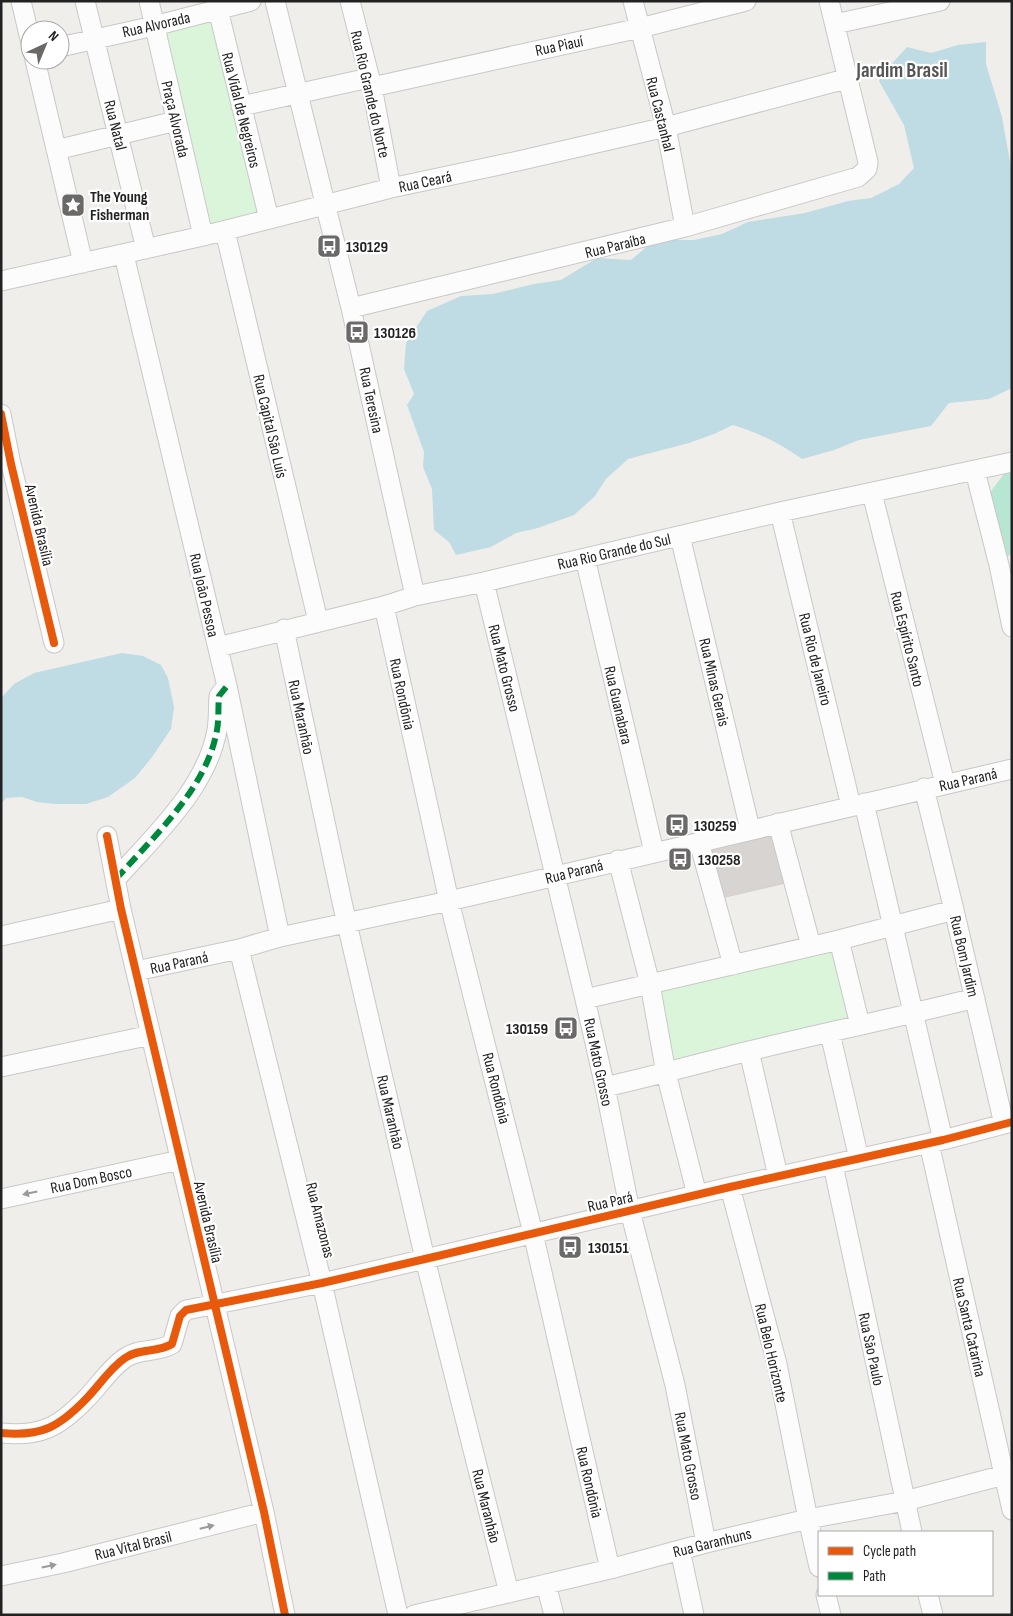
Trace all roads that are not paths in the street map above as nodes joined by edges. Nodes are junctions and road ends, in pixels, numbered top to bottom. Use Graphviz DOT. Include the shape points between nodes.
graph roads {
  1 [pos="21,1"];
  2 [pos="85,1"];
  3 [pos="149,1"];
  4 [pos="251,1"];
  5 [pos="276,1"];
  6 [pos="350,1"];
  7 [pos="633,1"];
  8 [pos="746,1"];
  9 [pos="829,1"];
  10 [pos="940,1"];
  11 [pos="914,4"];
  12 [pos="216,5"];
  13 [pos="26,20"];
  14 [pos="835,24"];
  15 [pos="154,26"];
  16 [pos="640,28"];
  17 [pos="93,39"];
  18 [pos="70,45"];
  19 [pos="37,70"];
  20 [pos="849,78"];
  21 [pos="370,82"];
  22 [pos="299,93"];
  23 [pos="241,106"];
  24 [pos="176,120"];
  25 [pos="666,127"];
  26 [pos="119,135"];
  27 [pos="56,150"];
  28 [pos="392,188"];
  29 [pos="326,204"];
  30 [pos="269,219"];
  31 [pos="685,227"];
  32 [pos="225,230"];
  33 [pos="203,236"];
  34 [pos="146,250"];
  35 [pos="124,254"];
  36 [pos="83,263"];
  37 [pos="1,280"];
  38 [pos="351,308"];
  39 [pos="1,414"];
  40 [pos="1012,462"];
  41 [pos="974,471"];
  42 [pos="872,493"];
  43 [pos="780,512"];
  44 [pos="680,536"];
  45 [pos="584,558"];
  46 [pos="1005,566"];
  47 [pos="484,582"];
  48 [pos="415,596"];
  49 [pos="384,606"];
  50 [pos="318,621"];
  51 [pos="1012,627"];
  52 [pos="284,629"];
  53 [pos="54,643"];
  54 [pos="218,647"];
  55 [pos="227,686"];
  56 [pos="1012,769"];
  57 [pos="945,784"];
  58 [pos="924,788"];
  59 [pos="858,804"];
  60 [pos="778,823"];
  61 [pos="750,829"];
  62 [pos="107,836"];
  63 [pos="699,842"];
  64 [pos="654,852"];
  65 [pos="618,860"];
  66 [pos="555,875"];
  67 [pos="116,879"];
  68 [pos="449,901"];
  69 [pos="121,909"];
  70 [pos="954,910"];
  71 [pos="347,922"];
  72 [pos="893,925"];
  73 [pos="1,936"];
  74 [pos="280,937"];
  75 [pos="839,940"];
  76 [pos="811,946"];
  77 [pos="239,949"];
  78 [pos="733,965"];
  79 [pos="136,971"];
  80 [pos="650,984"];
  81 [pos="975,998"];
  82 [pos="585,999"];
  83 [pos="913,1014"];
  84 [pos="860,1025"];
  85 [pos="830,1033"];
  86 [pos="151,1035"];
  87 [pos="749,1051"];
  88 [pos="1,1067"];
  89 [pos="666,1073"];
  90 [pos="605,1087"];
  91 [pos="1008,1123"];
  92 [pos="936,1142"];
  93 [pos="859,1159"];
  94 [pos="180,1160"];
  95 [pos="833,1165"];
  96 [pos="778,1176"];
  97 [pos="730,1187"];
  98 [pos="697,1195"];
  99 [pos="1,1199"];
  100 [pos="630,1211"];
  101 [pos="533,1233"];
  102 [pos="426,1259"];
  103 [pos="322,1282"];
  104 [pos="215,1305"];
  105 [pos="1,1433"];
  106 [pos="1007,1474"];
  107 [pos="904,1501"];
  108 [pos="1012,1510"];
  109 [pos="264,1512"];
  110 [pos="808,1520"];
  111 [pos="912,1531"];
  112 [pos="706,1543"];
  113 [pos="680,1550"];
  114 [pos="818,1563"];
  115 [pos="610,1570"];
  116 [pos="1,1576"];
  117 [pos="546,1584"];
  118 [pos="509,1592"];
  119 [pos="826,1596"];
  120 [pos="928,1596"];
  121 [pos="422,1613"];
  122 [pos="285,1615"];
  123 [pos="398,1615"];
  124 [pos="554,1615"];
  125 [pos="694,1615"];
  126 [pos="831,1615"];
  127 [pos="933,1615"];
  1 -- 13 [label="street"];
  2 -- 17 [label="street, Rua Natal"];
  3 -- 15 [label="street, Praça Alvorada"];
  4 -- 12 [label="street, Rua Alvorada"];
  5 -- 22 [label="street, Rua Teresina"];
  6 -- 21 [label="street, Rua Rio Grande do Norte"];
  7 -- 16 [label="street, Rua Castanhal"];
  8 -- 16 [label="street, Rua Piauí"];
  9 -- 14 [label="street"];
  10 -- 11 [label="street"];
  11 -- 14 [label="street"];
  12 -- 15 [label="street, Rua Alvorada"];
  12 -- 23 [label="street, Rua Vidal de Negreiros"];
  14 -- 20 [label="street"];
  15 -- 17 [label="street, Rua Alvorada"];
  15 -- 24 [label="street, Praça Alvorada"];
  16 -- 21 [label="street, Rua Piauí"];
  16 -- 25 [label="street, Rua Castanhal"];
  17 -- 18 [label="street, Rua Alvorada"];
  17 -- 26 [label="street, Rua Natal"];
  19 -- 27 [label="street"];
  20 -- 25 [label="street, Rua Ceará"];
  20 -- 31 [label="street, Rua Paraíba" via="867,169 858,177"];
  21 -- 22 [label="street, Rua Piauí"];
  21 -- 28 [label="street, Rua Rio Grande do Norte"];
  22 -- 23 [label="street, Rua Piauí"];
  22 -- 29 [label="street, Rua Teresina"];
  23 -- 30 [label="street, Rua Vidal de Negreiros"];
  24 -- 26 [label="street"];
  24 -- 33 [label="street, Praça Alvorada"];
  25 -- 28 [label="street, Rua Ceará"];
  25 -- 31 [label="street, Rua Castanhal"];
  26 -- 27 [label="street"];
  26 -- 34 [label="street, Rua Natal"];
  27 -- 36 [label="street"];
  28 -- 29 [label="street, Rua Ceará"];
  29 -- 30 [label="street, Rua Ceará"];
  29 -- 38 [label="street, Rua Teresina"];
  30 -- 32 [label="street, Rua Ceará"];
  31 -- 38 [label="street, Rua Paraíba"];
  32 -- 33 [label="street, Rua Ceará"];
  32 -- 50 [label="street, Rua Capital São Luís"];
  33 -- 34 [label="street, Rua Ceará"];
  34 -- 35 [label="street, Rua Ceará"];
  35 -- 36 [label="street, Rua Ceará"];
  35 -- 54 [label="street, Rua João Pessoa"];
  36 -- 37 [label="street, Rua Ceará"];
  38 -- 48 [label="street, Rua Teresina"];
  39 -- 53 [label="street, Avenida Brasília"];
  40 -- 41 [label="street, Rua Rio Grande do Sul"];
  41 -- 42 [label="street, Rua Rio Grande do Sul"];
  41 -- 46 [label="street"];
  42 -- 43 [label="street, Rua Rio Grande do Sul"];
  42 -- 57 [label="street, Rua Espírito Santo"];
  43 -- 44 [label="street, Rua Rio Grande do Sul"];
  43 -- 59 [label="street, Rua Rio de Janeiro"];
  44 -- 45 [label="street, Rua Rio Grande do Sul"];
  44 -- 61 [label="street, Rua Minas Gerais"];
  45 -- 47 [label="street, Rua Rio Grande do Sul"];
  45 -- 64 [label="street, Rua Guanabara"];
  46 -- 51 [label="street"];
  47 -- 48 [label="street, Rua Rio Grande do Sul"];
  47 -- 66 [label="street, Rua Mato Grosso"];
  48 -- 49 [label="street, Rua Rio Grande do Sul"];
  49 -- 50 [label="street, Rua Rio Grande do Sul"];
  49 -- 68 [label="street, Rua Rondônia"];
  50 -- 52 [label="street, Rua Rio Grande do Sul"];
  52 -- 54 [label="street, Rua Rio Grande do Sul"];
  52 -- 71 [label="street, Rua Maranhão"];
  54 -- 55 [label="street, Rua João Pessoa"];
  55 -- 67 [label="street" via="219,696 218,729 213,747 194,789"];
  55 -- 74 [label="street, Rua João Pessoa"];
  56 -- 57 [label="street, Rua Paraná"];
  57 -- 58 [label="street, Rua Paraná"];
  58 -- 59 [label="street, Rua Paraná"];
  58 -- 70 [label="street, Rua Bom Jardim"];
  59 -- 60 [label="street, Rua Paraná"];
  59 -- 72 [label="street, Rua Rio de Janeiro"];
  60 -- 61 [label="street, Rua Paraná"];
  60 -- 76 [label="street"];
  61 -- 63 [label="street, Rua Paraná"];
  62 -- 67 [label="street, Avenida Brasília"];
  63 -- 64 [label="street, Rua Paraná"];
  63 -- 78 [label="street"];
  64 -- 65 [label="street, Rua Paraná"];
  65 -- 66 [label="street, Rua Paraná"];
  65 -- 80 [label="street"];
  66 -- 68 [label="street, Rua Paraná"];
  66 -- 82 [label="street, Rua Mato Grosso"];
  67 -- 69 [label="street, Avenida Brasília"];
  68 -- 71 [label="street, Rua Paraná"];
  68 -- 101 [label="street, Rua Rondônia"];
  69 -- 73 [label="street"];
  69 -- 79 [label="street, Avenida Brasília"];
  70 -- 72 [label="street"];
  70 -- 81 [label="street, Rua Bom Jardim"];
  71 -- 74 [label="street, Rua Paraná"];
  71 -- 102 [label="street, Rua Maranhão"];
  72 -- 75 [label="street"];
  72 -- 83 [label="street, Rua Rio de Janeiro"];
  74 -- 77 [label="street, Rua Paraná"];
  75 -- 76 [label="street"];
  75 -- 84 [label="street"];
  76 -- 78 [label="street"];
  77 -- 79 [label="street, Rua Paraná"];
  77 -- 103 [label="street, Rua Amazonas"];
  78 -- 80 [label="street"];
  79 -- 86 [label="street, Avenida Brasília"];
  80 -- 82 [label="street"];
  80 -- 89 [label="street"];
  81 -- 83 [label="street"];
  81 -- 91 [label="street, Rua Bom Jardim"];
  82 -- 90 [label="street, Rua Mato Grosso"];
  83 -- 84 [label="street"];
  83 -- 92 [label="street, Rua Santa Catarina"];
  84 -- 85 [label="street"];
  85 -- 87 [label="street"];
  85 -- 93 [label="street"];
  86 -- 88 [label="street"];
  86 -- 94 [label="street, Avenida Brasília"];
  87 -- 89 [label="street"];
  87 -- 96 [label="street"];
  89 -- 90 [label="street"];
  89 -- 98 [label="street"];
  90 -- 100 [label="street, Rua Mato Grosso"];
  91 -- 92 [label="street, Rua Pará"];
  92 -- 93 [label="street, Rua Pará"];
  92 -- 106 [label="street, Rua Santa Catarina"];
  93 -- 95 [label="street, Rua Pará"];
  94 -- 99 [label="street, Rua Dom Bosco, one-way"];
  94 -- 104 [label="street, Avenida Brasília"];
  95 -- 96 [label="street, Rua Pará"];
  95 -- 107 [label="street, Rua São Paulo"];
  96 -- 97 [label="street, Rua Pará"];
  97 -- 98 [label="street, Rua Pará"];
  97 -- 110 [label="street, Rua Belo Horizonte" via="776,1364"];
  98 -- 100 [label="street, Rua Pará"];
  100 -- 101 [label="street, Rua Pará"];
  100 -- 112 [label="street, Rua Mato Grosso" via="675,1385"];
  101 -- 102 [label="street, Rua Pará"];
  101 -- 115 [label="street, Rua Rondônia"];
  102 -- 103 [label="street, Rua Pará"];
  102 -- 118 [label="street, Rua Maranhão"];
  103 -- 104 [label="street, Rua Pará"];
  103 -- 123 [label="street, Rua Amazonas"];
  104 -- 105 [label="street, Rua Pará" via="186,1310 180,1316 172,1344 164,1349 136,1352 125,1358 58,1424 39,1432"];
  104 -- 109 [label="street, Avenida Brasília"];
  106 -- 107 [label="street, Rua Garanhuns"];
  106 -- 108 [label="street, Rua Santa Catarina"];
  107 -- 110 [label="street, Rua Garanhuns"];
  107 -- 111 [label="street, Rua São Paulo"];
  116 -- 109 [label="street, Rua Vital Brasil, one-way"];
  109 -- 122 [label="street, Avenida Brasília"];
  110 -- 112 [label="street, Rua Garanhuns"];
  110 -- 114 [label="street, Rua Belo Horizonte"];
  112 -- 113 [label="street, Rua Garanhuns"];
  113 -- 115 [label="street, Rua Garanhuns"];
  113 -- 125 [label="street"];
  115 -- 117 [label="street, Rua Garanhuns"];
  117 -- 118 [label="street, Rua Garanhuns"];
  117 -- 124 [label="street"];
  118 -- 121 [label="street, Rua Garanhuns"];
  119 -- 126 [label="street"];
  120 -- 127 [label="street"];
}
